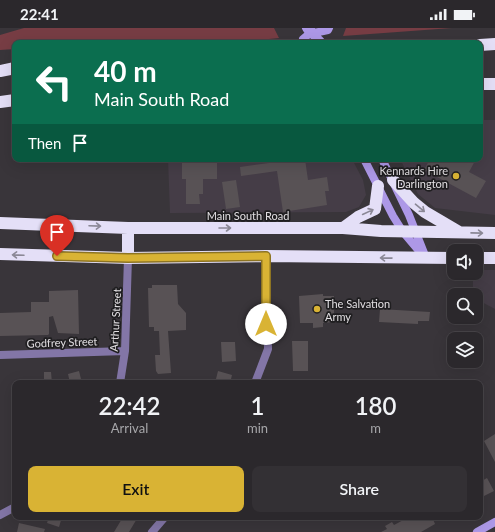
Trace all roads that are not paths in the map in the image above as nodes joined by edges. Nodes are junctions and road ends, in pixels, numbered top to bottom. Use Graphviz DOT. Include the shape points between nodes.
graph roads {
  1 [pos="329,28"];
  2 [pos="307,34"];
  3 [pos="319,40"];
  4 [pos="495,44"];
  5 [pos="483,45"];
  6 [pos="483,52"];
  7 [pos="495,52"];
  8 [pos="12,68"];
  9 [pos="0,70"];
  10 [pos="483,84"];
  11 [pos="495,84"];
  12 [pos="12,100"];
  13 [pos="0,102"];
  14 [pos="366,162"];
  15 [pos="384,162"];
  16 [pos="393,180"];
  17 [pos="378,186"];
  18 [pos="0,223"];
  19 [pos="128,228"];
  20 [pos="343,228"];
  21 [pos="403,232"];
  22 [pos="416,232"];
  23 [pos="460,232"];
  24 [pos="495,233"];
  25 [pos="0,254"];
  26 [pos="266,256"];
  27 [pos="128,258"];
  28 [pos="425,258"];
  29 [pos="447,258"];
  30 [pos="483,258"];
  31 [pos="495,258"];
  32 [pos="125,351"];
  33 [pos="0,355"];
  34 [pos="120,380"];
  35 [pos="256,380"];
  36 [pos="12,509"];
  37 [pos="0,515"];
  38 [pos="162,520"];
  39 [pos="495,522"];
  40 [pos="152,532"];
  41 [pos="477,532"];
  1 -- 2 [label="main road"];
  2 -- 3 [label="main road"];
  4 -- 5 [label="highway"];
  6 -- 7 [label="highway"];
  8 -- 9 [label="highway"];
  10 -- 11 [label="highway"];
  12 -- 13 [label="highway"];
  14 -- 17 [label="main road"];
  15 -- 16 [label="main road"];
  16 -- 22 [label="main road"];
  16 -- 23 [label="highway, one-way" via="425,212"];
  20 -- 17 [label="highway, one-way" via="375,209"];
  17 -- 21 [label="main road"];
  18 -- 19 [label="highway, Main South Road, one-way"];
  19 -- 20 [label="highway, Main South Road, one-way"];
  19 -- 27 [label="highway"];
  20 -- 21 [label="highway, Main South Road"];
  21 -- 22 [label="highway, Main South Road"];
  21 -- 28 [label="main road"];
  22 -- 23 [label="highway, Main South Road"];
  22 -- 28 [label="main road"];
  23 -- 24 [label="highway, Main South Road, one-way"];
  27 -- 25 [label="highway, one-way"];
  26 -- 27 [label="highway"];
  28 -- 26 [label="highway, one-way"];
  26 -- 35 [label="street" via="268,350"];
  27 -- 32 [label="street, Arthur Street"];
  28 -- 29 [label="highway"];
  30 -- 31 [label="highway"];
  32 -- 33 [label="street, Godfrey Street"];
  32 -- 34 [label="street, Arthur Street"];
  36 -- 37 [label="street"];
  38 -- 40 [label="street"];
  39 -- 41 [label="main road"];
}
